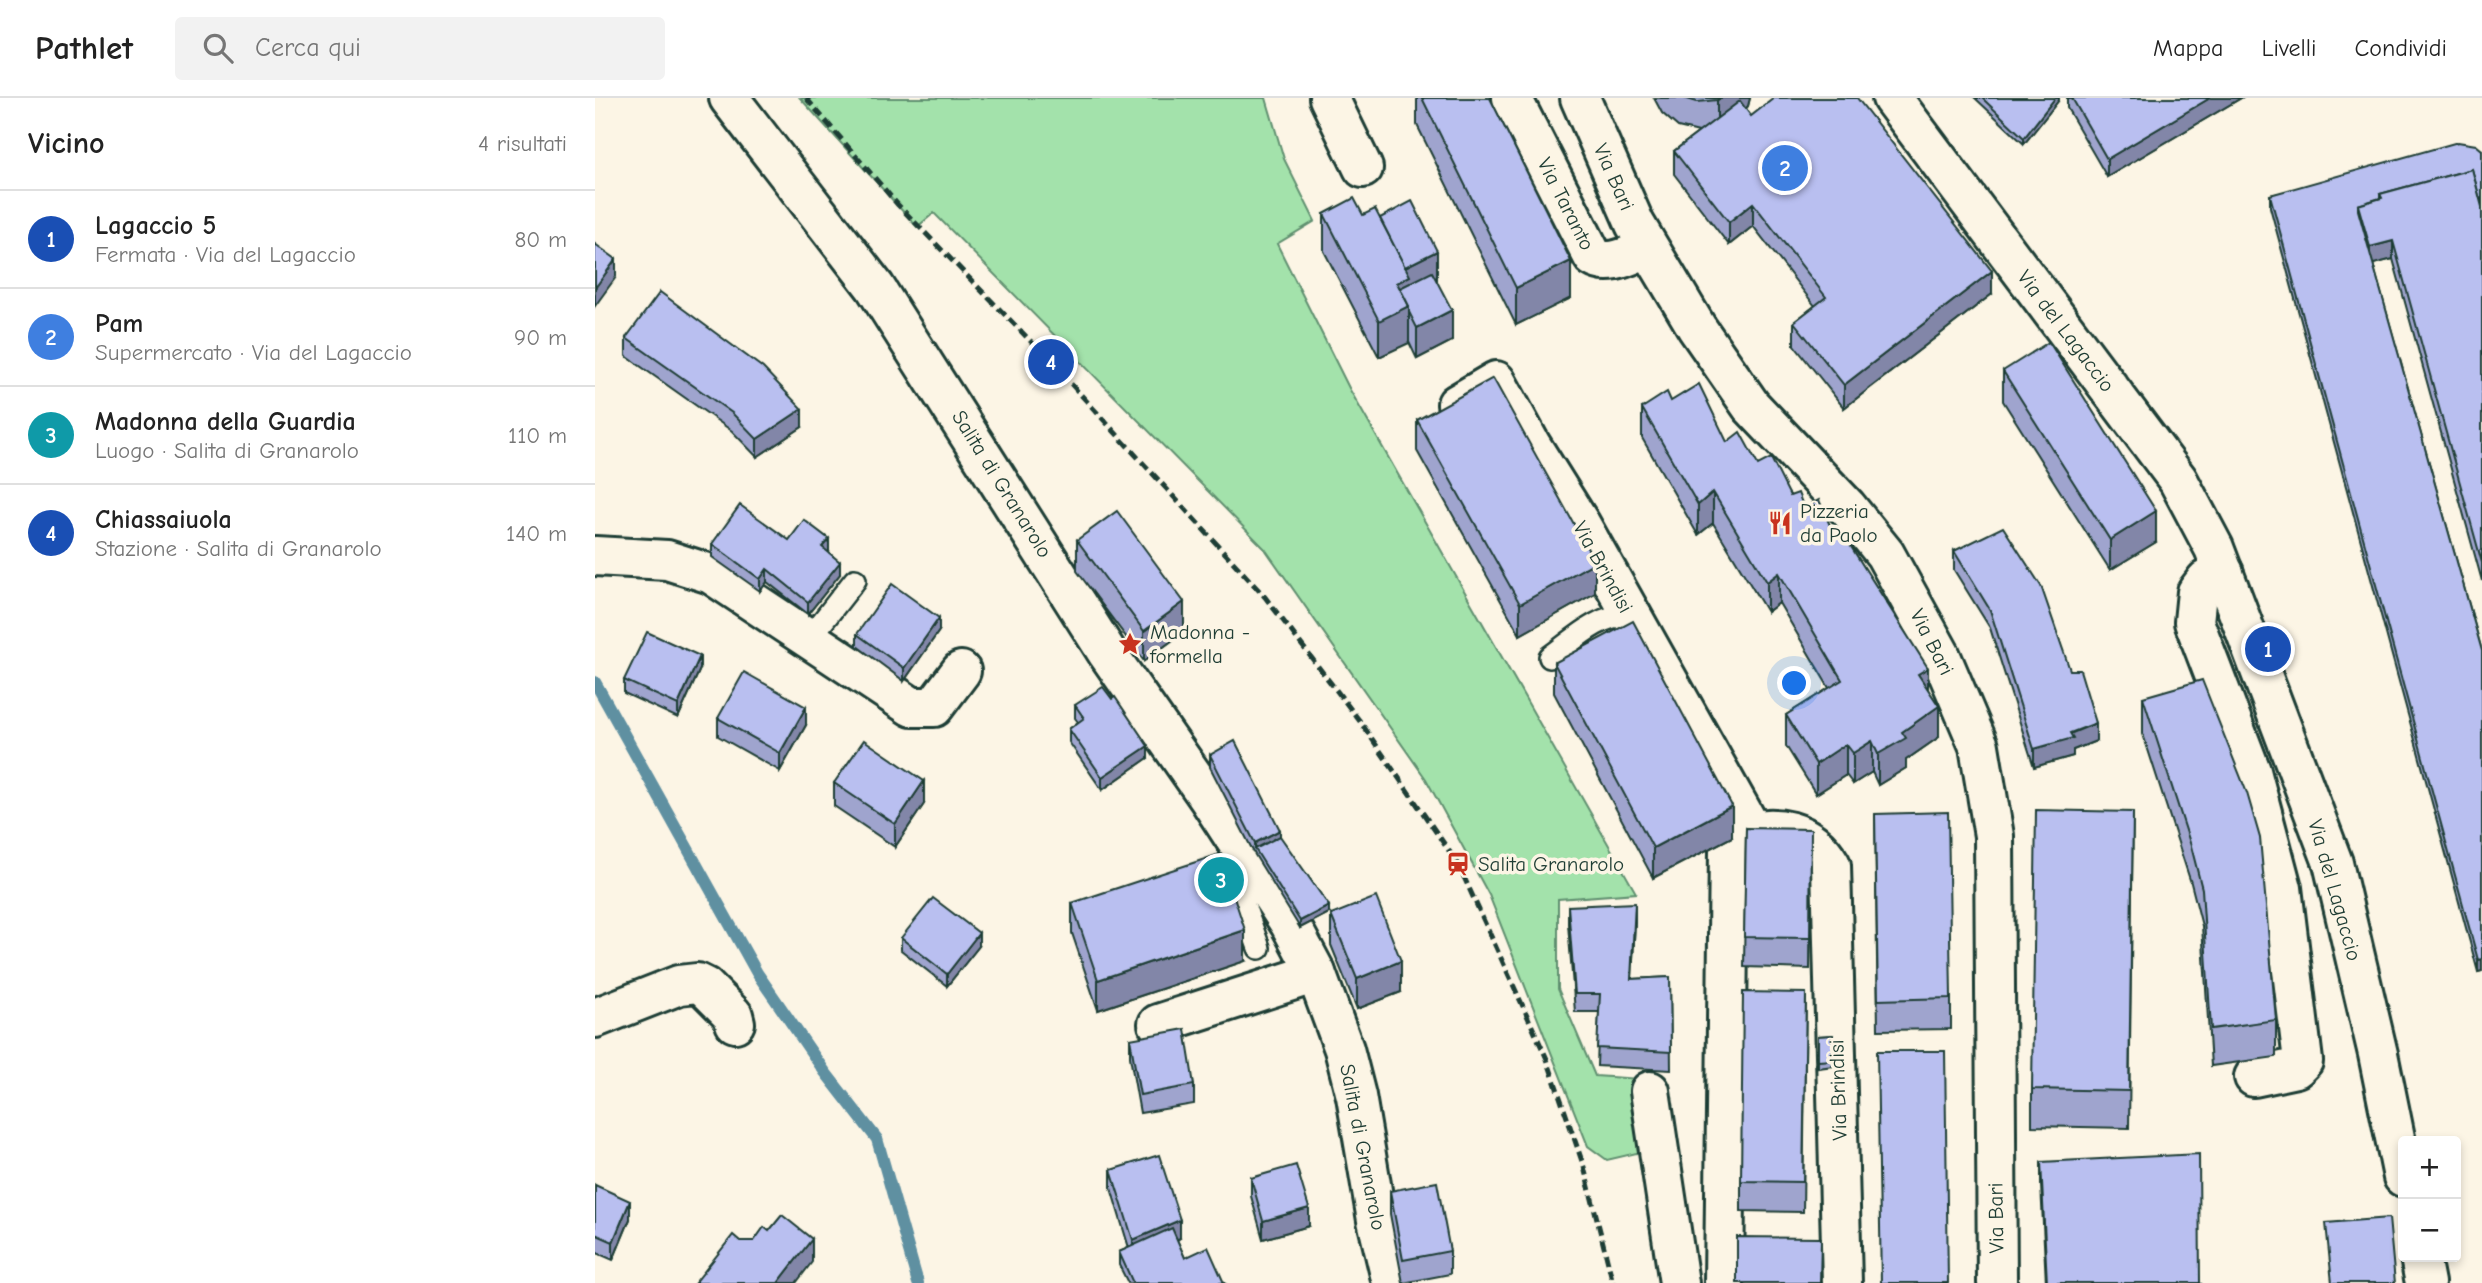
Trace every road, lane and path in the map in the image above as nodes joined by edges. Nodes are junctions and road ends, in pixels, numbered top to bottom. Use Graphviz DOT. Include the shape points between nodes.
graph roads {
  1 [pos="729,98"];
  2 [pos="1329,98"];
  3 [pos="1512,98"];
  4 [pos="1580,98"];
  5 [pos="1892,98"];
  6 [pos="1363,168"];
  7 [pos="1648,248"];
  8 [pos="1457,404"];
  9 [pos="595,556"];
  10 [pos="2224,573"];
  11 [pos="855,580"];
  12 [pos="1629,615"];
  13 [pos="809,639"];
  14 [pos="1550,657"];
  15 [pos="961,671"];
  16 [pos="1752,830"];
  17 [pos="1262,879"];
  18 [pos="1259,948"];
  19 [pos="1316,973"];
  20 [pos="595,1018"];
  21 [pos="735,1023"];
  22 [pos="1158,1024"];
  23 [pos="2254,1077"];
  24 [pos="1650,1091"];
  25 [pos="2398,1152"];
  26 [pos="2421,1262"];
  27 [pos="1392,1283"];
  28 [pos="1679,1283"];
  29 [pos="1724,1283"];
  30 [pos="1842,1283"];
  31 [pos="1997,1283"];
  32 [pos="2425,1283"];
  1 -- 17 [label="street, Salita di Granarolo" via="875,287 1108,654"];
  2 -- 6 [label="street"];
  3 -- 7 [label="street, Via Taranto" via="1593,257 1612,262"];
  4 -- 7 [label="street, Via Bari"];
  5 -- 10 [label="street, Via del Lagaccio" via="2178,480"];
  7 -- 31 [label="street, Via Bari" via="1751,406 1885,554 1940,654 1979,746 1994,836"];
  8 -- 12 [label="street, Via Brindisi" via="1496,381"];
  9 -- 13 [label="street" via="697,567"];
  10 -- 23 [label="street" via="2206,580 2197,592 2194,622 2251,771 2282,888 2303,1061 2296,1068"];
  10 -- 25 [label="street, Via del Lagaccio" via="2333,863"];
  11 -- 13 [label="lane"];
  12 -- 14 [label="lane" via="1599,622"];
  12 -- 16 [label="street, Via Brindisi"];
  13 -- 15 [label="street" via="912,706 934,707"];
  16 -- 29 [label="street" via="1737,837 1729,850"];
  16 -- 30 [label="street, Via Brindisi" via="1769,827 1803,836 1821,848 1831,864"];
  17 -- 18 [label="lane" via="1242,900"];
  17 -- 19 [label="street, Salita di Granarolo"];
  19 -- 22 [label="street"];
  19 -- 27 [label="street, Salita di Granarolo" via="1356,1096"];
  20 -- 21 [label="street" via="679,985 697,983 733,1015"];
  24 -- 28 [label="street"];
  26 -- 32 [label="street"];
}
